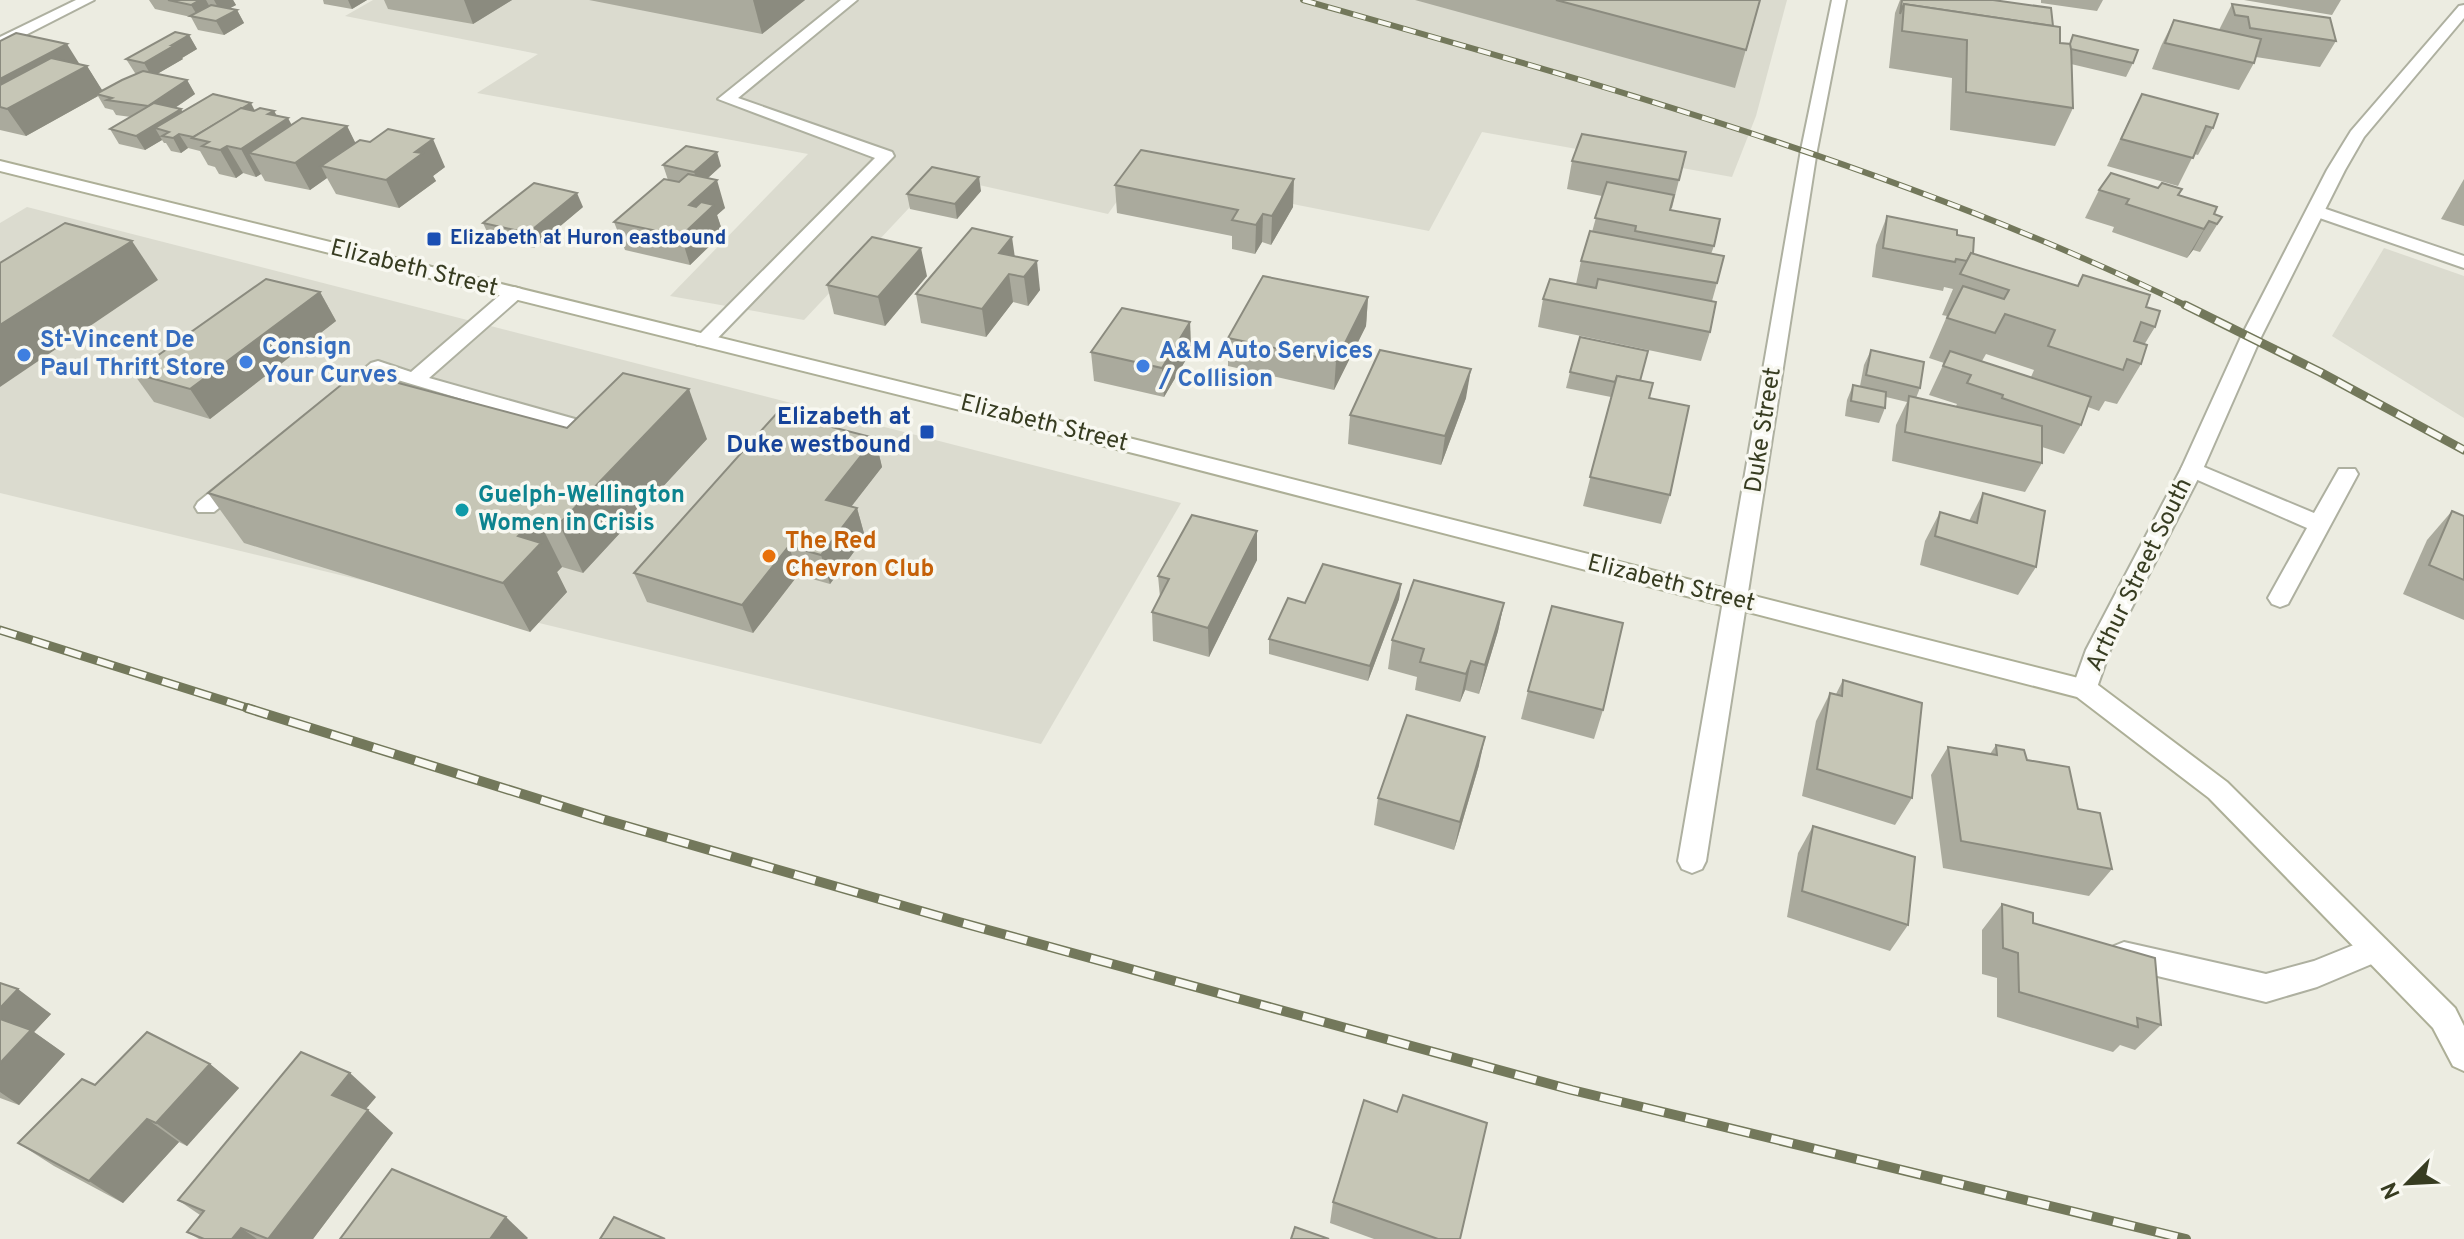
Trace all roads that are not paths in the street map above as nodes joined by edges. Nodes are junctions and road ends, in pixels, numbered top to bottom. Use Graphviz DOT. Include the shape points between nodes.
graph roads {
  1 [pos="87,0"];
  2 [pos="850,0"];
  3 [pos="1839,0"];
  4 [pos="2464,9"];
  5 [pos="0,43"];
  6 [pos="0,166"];
  7 [pos="2317,211"];
  8 [pos="2464,262"];
  9 [pos="514,293"];
  10 [pos="704,341"];
  11 [pos="414,380"];
  12 [pos="329,407"];
  13 [pos="611,436"];
  14 [pos="255,467"];
  15 [pos="2192,469"];
  16 [pos="2347,474"];
  17 [pos="206,507"];
  18 [pos="2318,524"];
  19 [pos="2280,598"];
  20 [pos="1734,601"];
  21 [pos="2085,689"];
  22 [pos="1692,861"];
  23 [pos="2101,949"];
  24 [pos="2376,949"];
  25 [pos="2457,1029"];
  26 [pos="2464,1056"];
  1 -- 5 [label="street"];
  2 -- 10 [label="street" via="726,99 886,156"];
  3 -- 20 [label="street, Duke Street"];
  4 -- 7 [label="street, Arthur Street South" via="2357,135"];
  6 -- 9 [label="street, Elizabeth Street"];
  7 -- 8 [label="street"];
  7 -- 15 [label="street, Arthur Street South" via="2251,337"];
  9 -- 10 [label="street, Elizabeth Street"];
  9 -- 11 [label="street"];
  10 -- 20 [label="street, Elizabeth Street"];
  11 -- 12 [label="street" via="378,367"];
  11 -- 13 [label="street"];
  14 -- 17 [label="street"];
  15 -- 18 [label="street"];
  15 -- 21 [label="street, Arthur Street South" via="2098,650"];
  16 -- 18 [label="street"];
  18 -- 19 [label="street"];
  20 -- 21 [label="street, Elizabeth Street"];
  20 -- 22 [label="street, Duke Street"];
  21 -- 24 [label="street, Arthur Street South" via="2218,790"];
  23 -- 24 [label="street" via="2266,988"];
  24 -- 25 [label="street, Arthur Street South"];
  25 -- 26 [label="street, Arthur Street South"];
}
